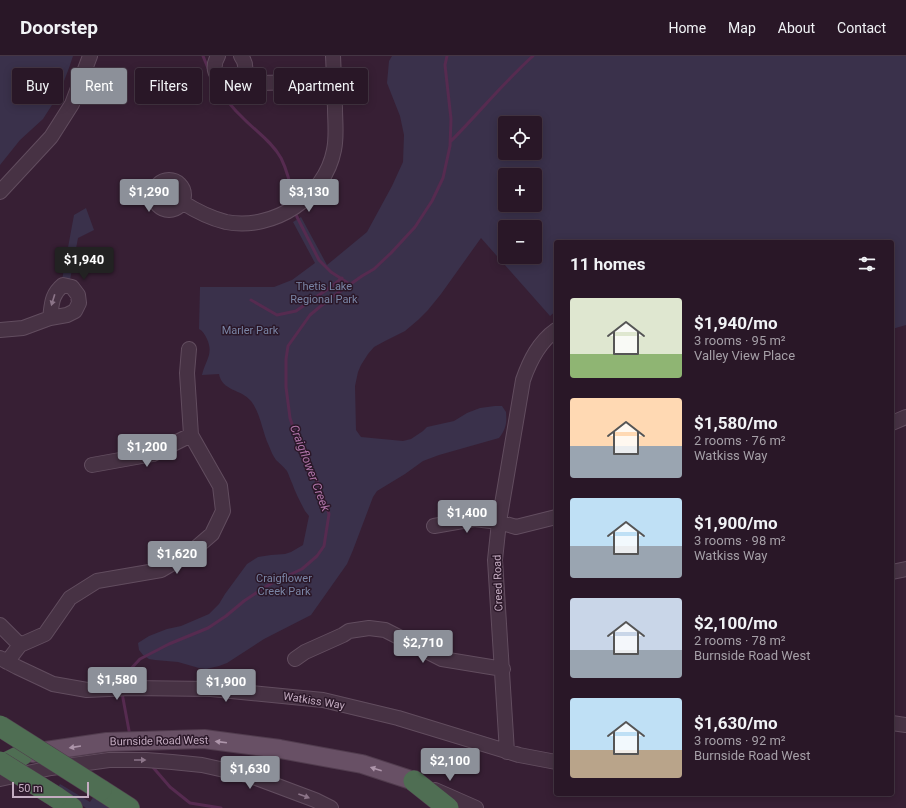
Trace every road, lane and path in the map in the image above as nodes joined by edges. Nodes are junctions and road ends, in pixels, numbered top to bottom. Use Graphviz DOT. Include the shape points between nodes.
graph roads {
  1 [pos="90,56"];
  2 [pos="218,56"];
  3 [pos="240,56"];
  4 [pos="333,56"];
  5 [pos="215,68"];
  6 [pos="245,68"];
  7 [pos="333,68"];
  8 [pos="335,104"];
  9 [pos="0,192"];
  10 [pos="182,202"];
  11 [pos="50,318"];
  12 [pos="0,330"];
  13 [pos="554,331"];
  14 [pos="190,349"];
  15 [pos="906,417"];
  16 [pos="894,422"];
  17 [pos="191,435"];
  18 [pos="92,465"];
  19 [pos="554,518"];
  20 [pos="499,522"];
  21 [pos="434,526"];
  22 [pos="906,569"];
  23 [pos="894,572"];
  24 [pos="0,625"];
  25 [pos="20,645"];
  26 [pos="4,660"];
  27 [pos="295,660"];
  28 [pos="503,669"];
  29 [pos="894,723"];
  30 [pos="906,725"];
  31 [pos="0,726"];
  32 [pos="507,752"];
  33 [pos="22,755"];
  34 [pos="0,759"];
  35 [pos="554,762"];
  36 [pos="0,763"];
  37 [pos="0,779"];
  38 [pos="414,781"];
  39 [pos="64,803"];
  40 [pos="129,808"];
  41 [pos="331,808"];
  42 [pos="448,808"];
  43 [pos="476,808"];
  1 -- 9 [label="street" via="72,104 52,137"];
  2 -- 5 [label="street"];
  3 -- 6 [label="street" via="244,60"];
  4 -- 7 [label="street"];
  8 -- 10 [label="street" via="336,137 330,164 315,188 297,206 272,219 243,223 214,218"];
  11 -- 12 [label="street" via="23,328"];
  13 -- 20 [label="street, Creed Road" via="537,350 528,366"];
  14 -- 17 [label="street" via="187,373"];
  15 -- 16 [label="street"];
  17 -- 18 [label="street" via="153,454"];
  17 -- 25 [label="street" via="220,486 222,511 212,534 190,553 161,570 97,582 70,598 44,634"];
  19 -- 20 [label="street" via="516,527"];
  20 -- 21 [label="street" via="474,519"];
  20 -- 28 [label="street, Creed Road" via="495,560"];
  22 -- 23 [label="street"];
  24 -- 25 [label="street"];
  25 -- 26 [label="street"];
  26 -- 32 [label="street, Watkiss Way" via="53,684 87,690 211,688 323,700 398,718"];
  27 -- 28 [label="street" via="304,652 349,631 369,628 385,630 442,659"];
  28 -- 32 [label="street, Creed Road"];
  29 -- 30 [label="street"];
  31 -- 40 [label="highway, bridge"];
  32 -- 35 [label="street, Watkiss Way"];
  33 -- 34 [label="main road, Burnside Road West"];
  33 -- 36 [label="highway"];
  38 -- 33 [label="main road, Burnside Road West, one-way" via="362,764 280,749 204,739 107,742"];
  36 -- 39 [label="highway, bridge"];
  37 -- 41 [label="street, Burnside Road West, one-way" via="51,768 109,760 172,762 202,765 251,776"];
  38 -- 42 [label="highway"];
  38 -- 43 [label="street, Burnside Road West"];
}
